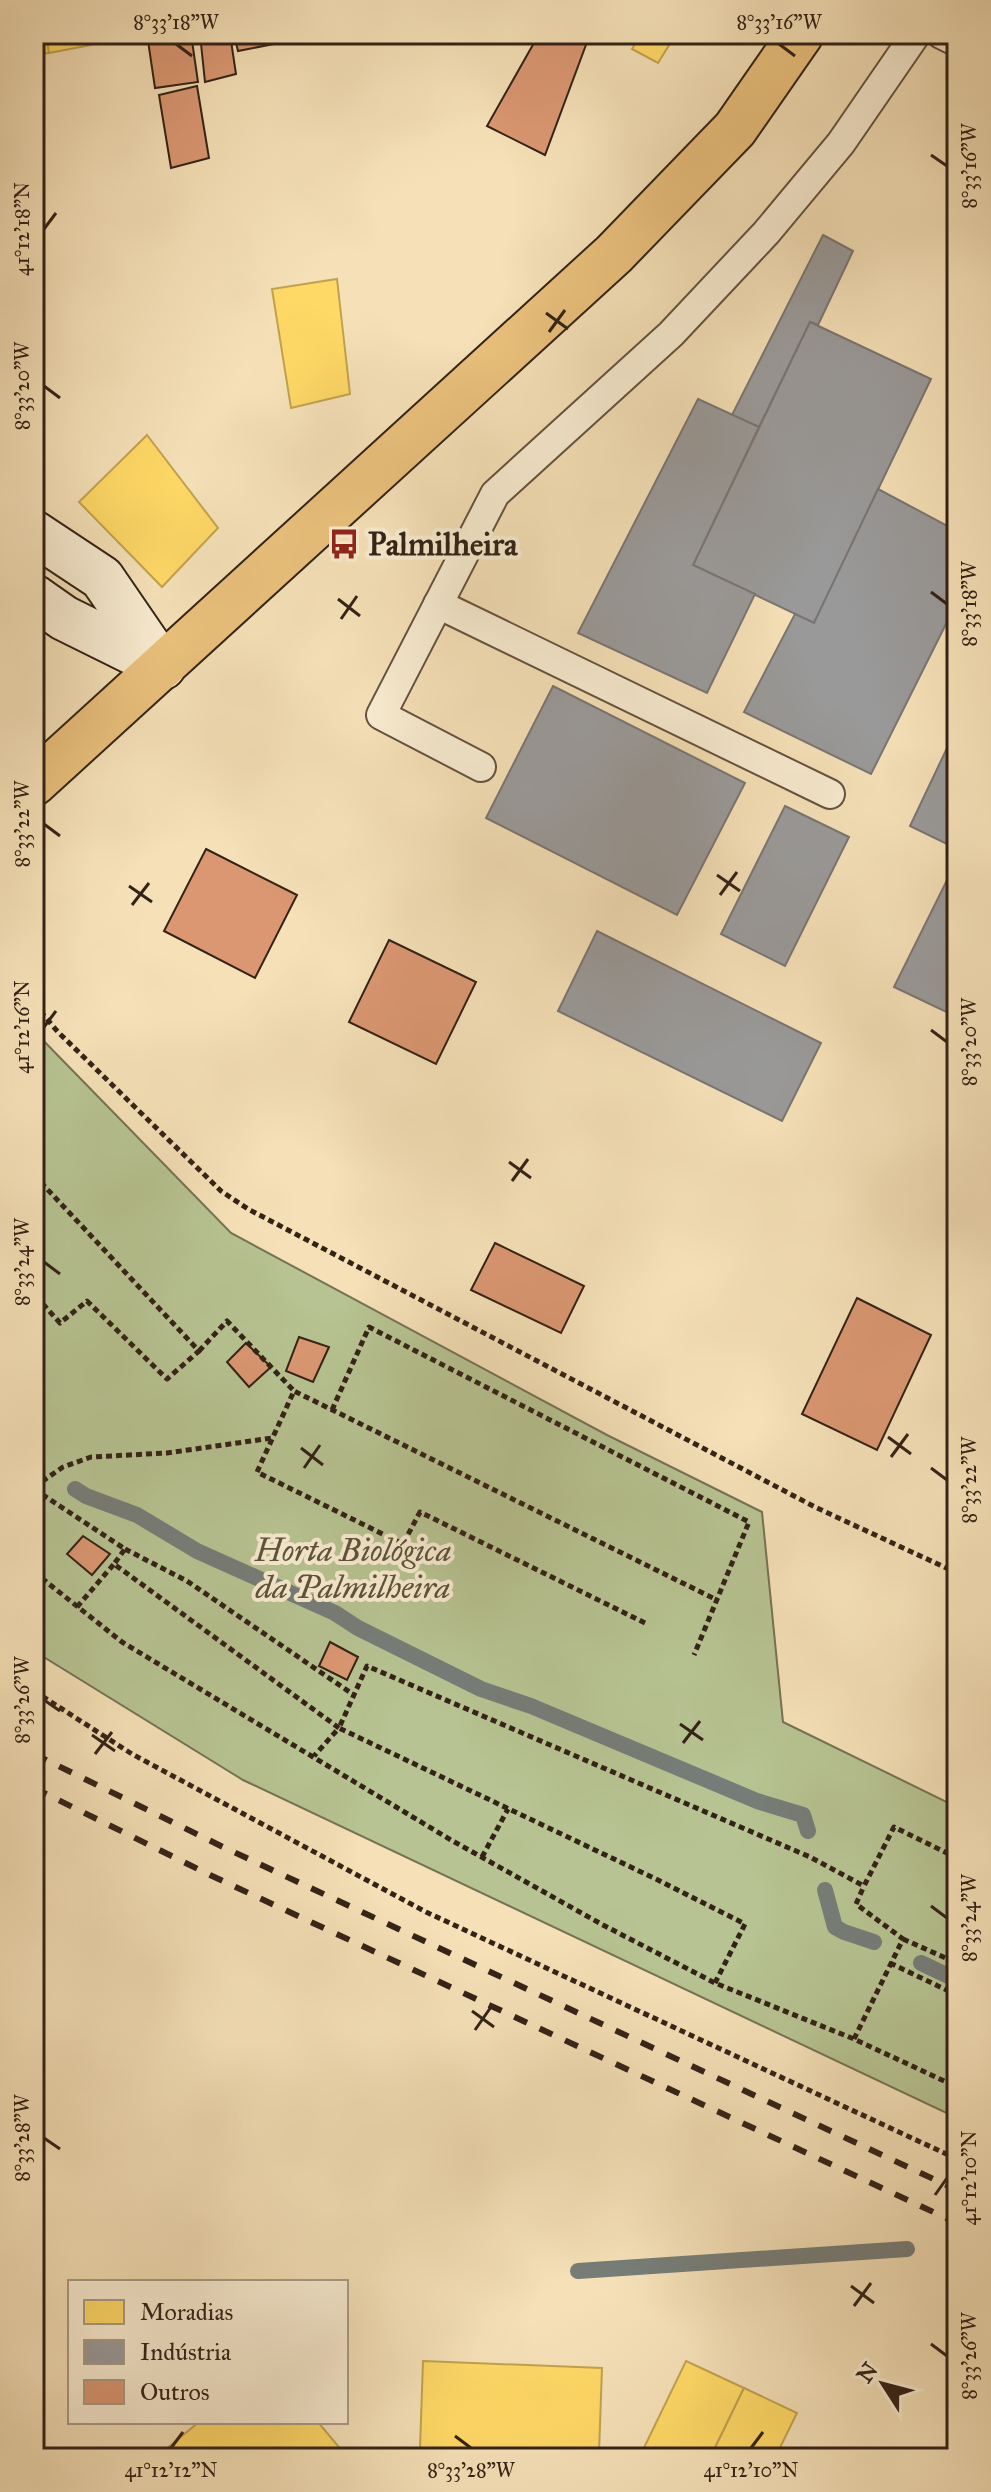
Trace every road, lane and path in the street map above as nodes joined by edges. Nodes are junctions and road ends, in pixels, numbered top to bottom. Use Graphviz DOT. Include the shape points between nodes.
graph roads {
  1 [pos="801,34"];
  2 [pos="916,34"];
  3 [pos="941,34"];
  4 [pos="957,42"];
  5 [pos="34,533"];
  6 [pos="34,597"];
  7 [pos="438,604"];
  8 [pos="163,667"];
  9 [pos="481,767"];
  10 [pos="34,783"];
  11 [pos="830,794"];
  12 [pos="34,1004"];
  13 [pos="34,1175"];
  14 [pos="34,1294"];
  15 [pos="199,1351"];
  16 [pos="294,1391"];
  17 [pos="332,1410"];
  18 [pos="272,1438"];
  19 [pos="34,1488"];
  20 [pos="125,1549"];
  21 [pos="114,1564"];
  22 [pos="34,1572"];
  23 [pos="957,1573"];
  24 [pos="717,1600"];
  25 [pos="77,1607"];
  26 [pos="645,1623"];
  27 [pos="694,1655"];
  28 [pos="34,1691"];
  29 [pos="354,1695"];
  30 [pos="339,1728"];
  31 [pos="314,1756"];
  32 [pos="508,1809"];
  33 [pos="482,1857"];
  34 [pos="957,1858"];
  35 [pos="864,1886"];
  36 [pos="903,1939"];
  37 [pos="890,1963"];
  38 [pos="957,1963"];
  39 [pos="715,1983"];
  40 [pos="957,1995"];
  41 [pos="854,2039"];
  42 [pos="957,2087"];
  43 [pos="957,2159"];
  1 -- 8 [label="main road" via="735,129 614,254"];
  2 -- 7 [label="lane" via="841,143 766,233 671,334 495,494"];
  3 -- 4 [label="lane"];
  5 -- 8 [label="main road" via="102,578"];
  6 -- 8 [label="main road" via="64,618"];
  7 -- 9 [label="lane" via="381,715"];
  7 -- 11 [label="lane"];
  8 -- 10 [label="main road"];
  12 -- 23 [label="path" via="221,1191 248,1209 815,1507"];
  13 -- 15 [label="path"];
  14 -- 15 [label="path" via="60,1323 87,1301 167,1379"];
  15 -- 16 [label="path" via="227,1321"];
  16 -- 17 [label="path"];
  16 -- 18 [label="path"];
  17 -- 24 [label="path"];
  17 -- 24 [label="path" via="369,1327 749,1522"];
  18 -- 19 [label="path" via="91,1457 63,1467"];
  18 -- 26 [label="path" via="257,1472 403,1544 420,1512"];
  19 -- 20 [label="path"];
  20 -- 21 [label="path"];
  20 -- 29 [label="path" via="187,1581"];
  21 -- 25 [label="path"];
  21 -- 30 [label="path"];
  22 -- 25 [label="path"];
  24 -- 27 [label="path"];
  25 -- 31 [label="path" via="122,1642"];
  28 -- 43 [label="path" via="132,1754 426,1912"];
  29 -- 30 [label="path"];
  29 -- 35 [label="path" via="367,1666 810,1857"];
  30 -- 31 [label="path"];
  30 -- 32 [label="path"];
  31 -- 33 [label="path"];
  32 -- 33 [label="path"];
  32 -- 39 [label="path" via="745,1924"];
  33 -- 39 [label="path"];
  34 -- 35 [label="path" via="894,1827"];
  35 -- 36 [label="path" via="856,1904"];
  36 -- 37 [label="path"];
  36 -- 38 [label="path"];
  37 -- 40 [label="path"];
  37 -- 41 [label="path"];
  39 -- 41 [label="path"];
  41 -- 42 [label="path"];
}
